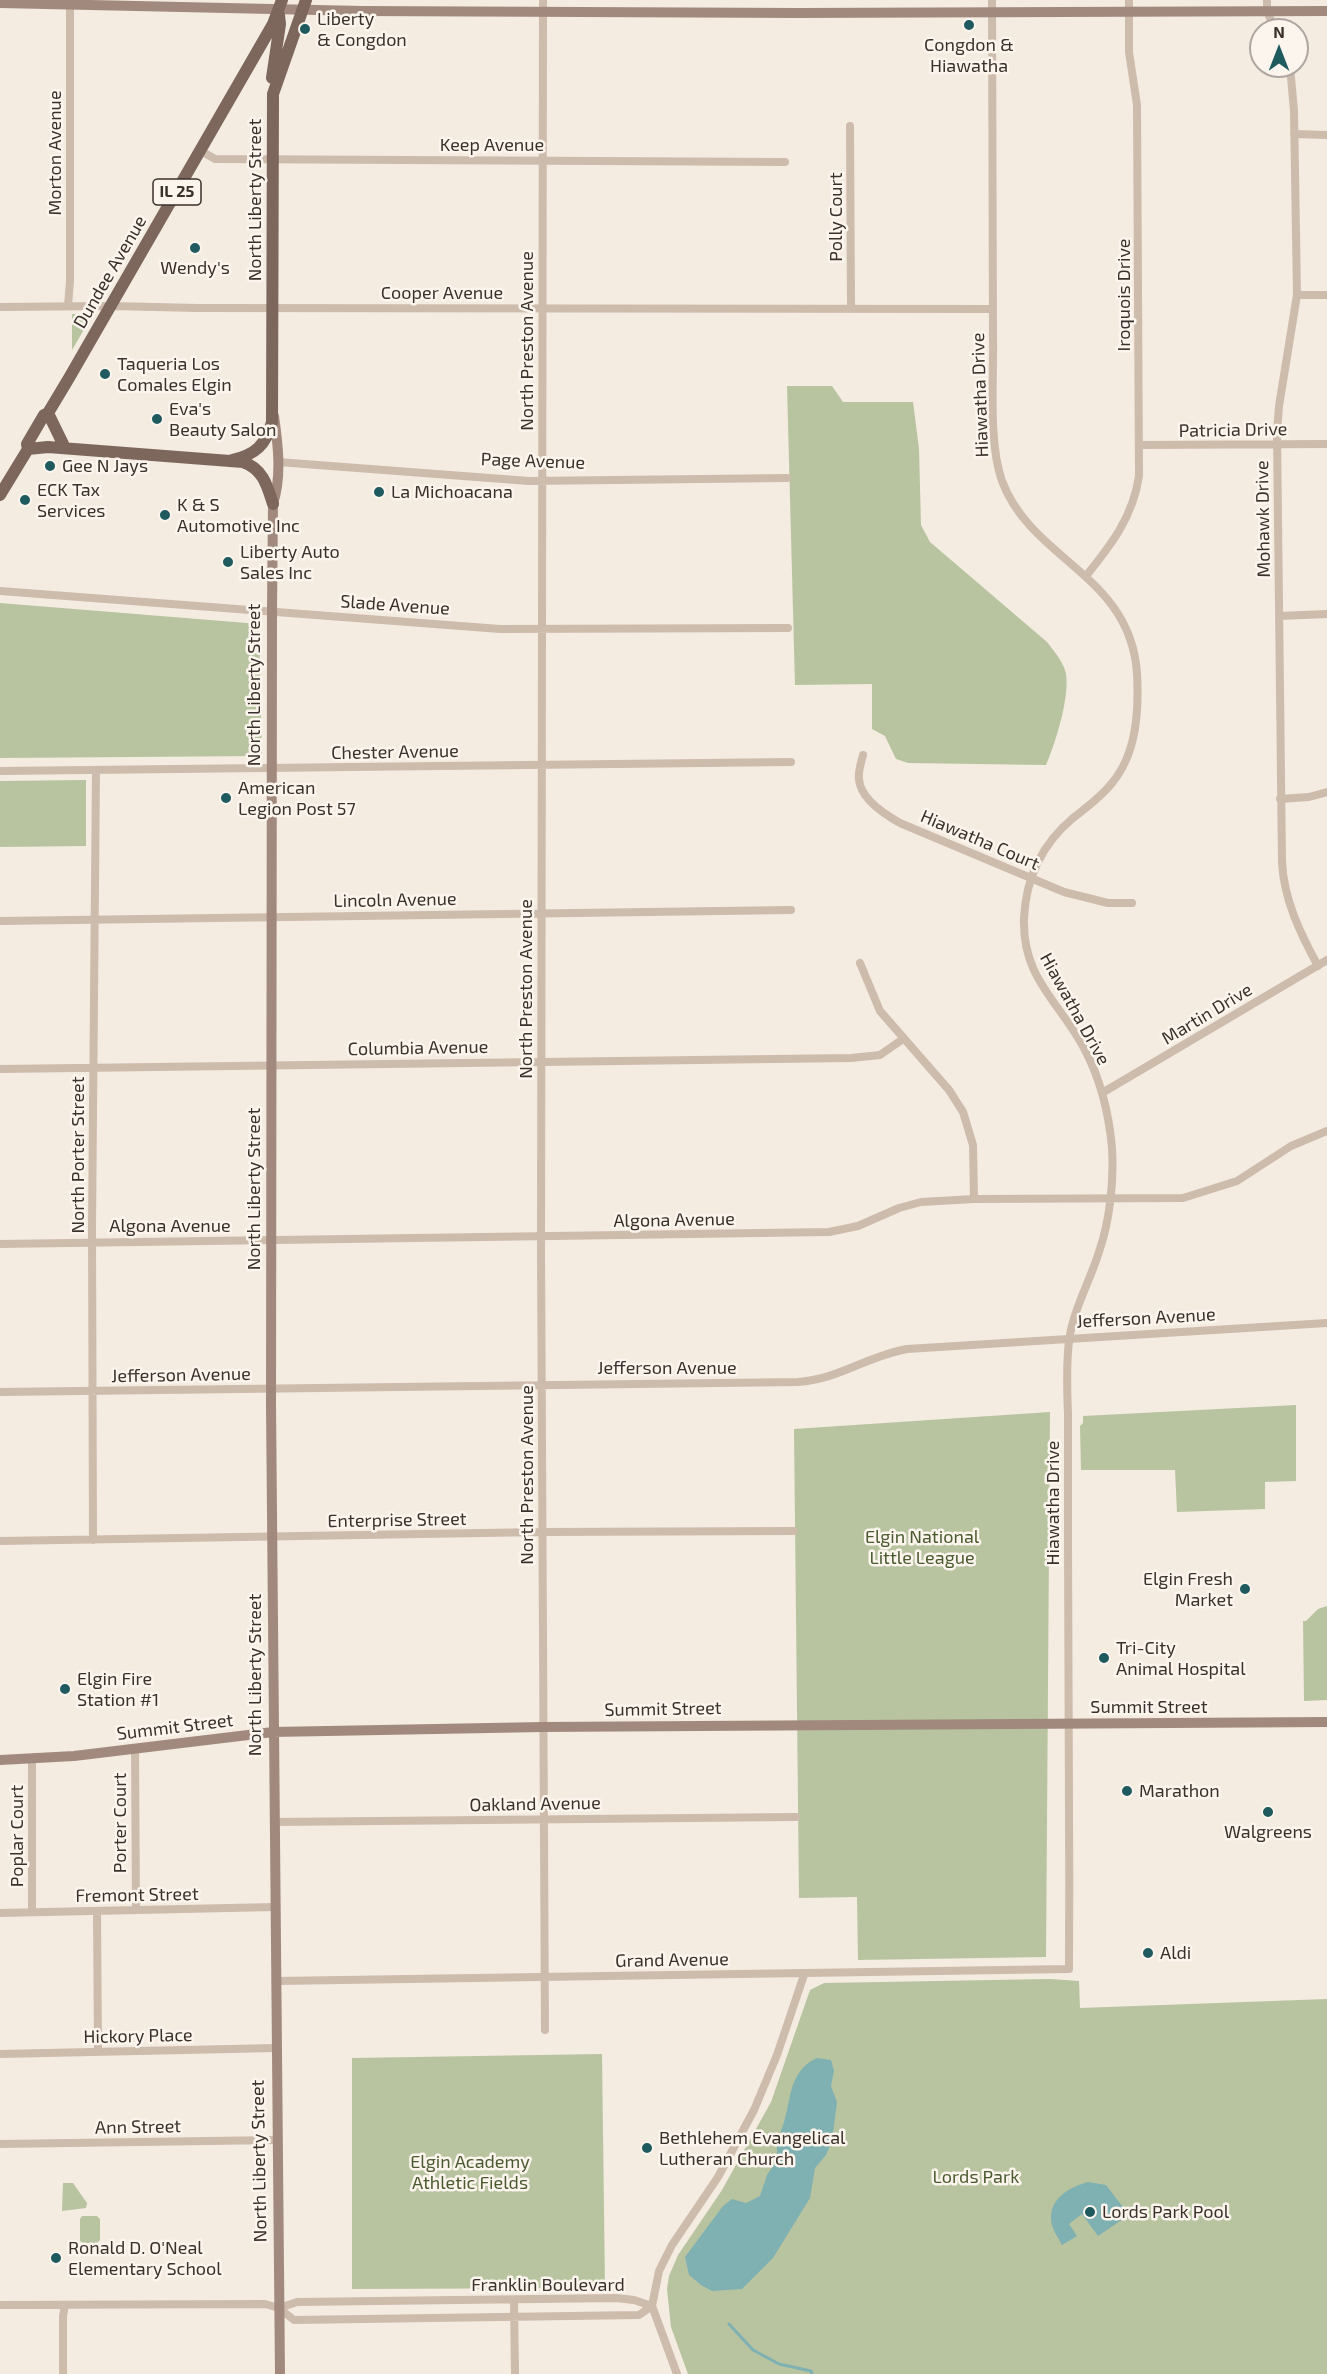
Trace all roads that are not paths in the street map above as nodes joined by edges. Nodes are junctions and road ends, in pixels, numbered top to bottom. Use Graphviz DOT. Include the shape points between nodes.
graph roads {
  1 [pos="0,3"];
  2 [pos="70,3"];
  3 [pos="303,4"];
  4 [pos="219,5"];
  5 [pos="280,5"];
  6 [pos="543,6"];
  7 [pos="992,6"];
  8 [pos="1129,6"];
  9 [pos="1267,6"];
  10 [pos="1327,11"];
  11 [pos="1291,78"];
  12 [pos="273,94"];
  13 [pos="850,126"];
  14 [pos="1294,134"];
  15 [pos="1327,135"];
  16 [pos="201,151"];
  17 [pos="273,159"];
  18 [pos="543,161"];
  19 [pos="785,162"];
  20 [pos="1297,295"];
  21 [pos="1327,295"];
  22 [pos="68,306"];
  23 [pos="111,306"];
  24 [pos="0,307"];
  25 [pos="542,307"];
  26 [pos="274,308"];
  27 [pos="851,308"];
  28 [pos="993,309"];
  29 [pos="274,412"];
  30 [pos="48,413"];
  31 [pos="1327,444"];
  32 [pos="1140,445"];
  33 [pos="1277,445"];
  34 [pos="65,448"];
  35 [pos="28,449"];
  36 [pos="232,460"];
  37 [pos="278,462"];
  38 [pos="787,478"];
  39 [pos="542,481"];
  40 [pos="0,495"];
  41 [pos="273,504"];
  42 [pos="1086,576"];
  43 [pos="0,591"];
  44 [pos="272,611"];
  45 [pos="1327,614"];
  46 [pos="1279,616"];
  47 [pos="788,628"];
  48 [pos="542,629"];
  49 [pos="862,755"];
  50 [pos="791,762"];
  51 [pos="542,764"];
  52 [pos="272,768"];
  53 [pos="96,770"];
  54 [pos="0,771"];
  55 [pos="1327,792"];
  56 [pos="1280,799"];
  57 [pos="1030,877"];
  58 [pos="1132,903"];
  59 [pos="791,910"];
  60 [pos="541,913"];
  61 [pos="271,918"];
  62 [pos="94,920"];
  63 [pos="0,921"];
  64 [pos="1327,960"];
  65 [pos="860,963"];
  66 [pos="1318,966"];
  67 [pos="903,1039"];
  68 [pos="541,1061"];
  69 [pos="273,1066"];
  70 [pos="93,1067"];
  71 [pos="0,1069"];
  72 [pos="1102,1093"];
  73 [pos="1327,1131"];
  74 [pos="1109,1198"];
  75 [pos="975,1199"];
  76 [pos="541,1236"];
  77 [pos="271,1240"];
  78 [pos="92,1242"];
  79 [pos="0,1244"];
  80 [pos="1327,1323"];
  81 [pos="1069,1338"];
  82 [pos="541,1384"];
  83 [pos="271,1388"];
  84 [pos="92,1391"];
  85 [pos="0,1392"];
  86 [pos="794,1531"];
  87 [pos="542,1532"];
  88 [pos="272,1536"];
  89 [pos="93,1540"];
  90 [pos="0,1541"];
  91 [pos="1327,1722"];
  92 [pos="1070,1724"];
  93 [pos="543,1727"];
  94 [pos="273,1732"];
  95 [pos="135,1749"];
  96 [pos="0,1760"];
  97 [pos="32,1760"];
  98 [pos="796,1816"];
  99 [pos="543,1819"];
  100 [pos="274,1822"];
  101 [pos="275,1907"];
  102 [pos="136,1910"];
  103 [pos="97,1911"];
  104 [pos="0,1912"];
  105 [pos="32,1912"];
  106 [pos="1069,1970"];
  107 [pos="804,1975"];
  108 [pos="544,1977"];
  109 [pos="276,1981"];
  110 [pos="545,2030"];
  111 [pos="276,2048"];
  112 [pos="98,2052"];
  113 [pos="0,2054"];
  114 [pos="277,2140"];
  115 [pos="0,2144"];
  116 [pos="514,2300"];
  117 [pos="0,2305"];
  118 [pos="65,2305"];
  119 [pos="652,2306"];
  120 [pos="279,2308"];
  121 [pos="515,2317"];
  122 [pos="63,2374"];
  123 [pos="280,2374"];
  124 [pos="515,2374"];
  125 [pos="677,2374"];
  1 -- 2 [label="main road"];
  2 -- 4 [label="main road"];
  2 -- 22 [label="street, Morton Avenue"];
  3 -- 5 [label="main road"];
  3 -- 6 [label="main road"];
  3 -- 12 [label="main road, North Liberty Street"];
  4 -- 5 [label="main road"];
  5 -- 12 [label="main road"];
  5 -- 16 [label="main road, Dundee Avenue / IL 25"];
  6 -- 7 [label="main road" via="799,13"];
  6 -- 18 [label="street, North Preston Avenue"];
  7 -- 8 [label="main road"];
  7 -- 28 [label="street, Hiawatha Drive"];
  8 -- 9 [label="main road"];
  8 -- 32 [label="street, Iroquois Drive" via="1129,52 1137,105"];
  9 -- 10 [label="main road"];
  11 -- 14 [label="street, Mohawk Drive"];
  12 -- 17 [label="main road, North Liberty Street"];
  13 -- 27 [label="street, Polly Court"];
  14 -- 15 [label="street"];
  14 -- 20 [label="street, Mohawk Drive"];
  16 -- 17 [label="street, Keep Avenue" via="214,159"];
  16 -- 23 [label="main road, Dundee Avenue / IL 25"];
  17 -- 18 [label="street, Keep Avenue"];
  17 -- 26 [label="main road, North Liberty Street"];
  18 -- 19 [label="street, Keep Avenue"];
  18 -- 25 [label="street, North Preston Avenue"];
  20 -- 21 [label="street"];
  20 -- 33 [label="street, Mohawk Drive" via="1279,406"];
  22 -- 23 [label="street, Cooper Avenue"];
  22 -- 24 [label="street, Cooper Avenue"];
  23 -- 26 [label="street, Cooper Avenue"];
  23 -- 30 [label="main road, Dundee Avenue / IL 25"];
  25 -- 26 [label="street, Cooper Avenue"];
  25 -- 27 [label="street, Cooper Avenue"];
  25 -- 39 [label="street, North Preston Avenue"];
  26 -- 29 [label="main road, North Liberty Street"];
  27 -- 28 [label="street, Cooper Avenue"];
  28 -- 42 [label="street, Hiawatha Drive" via="995,447 1003,482 1027,522"];
  29 -- 36 [label="main road" via="265,443 252,454"];
  29 -- 37 [label="main road, North Liberty Street"];
  30 -- 34 [label="main road"];
  30 -- 35 [label="main road, Dundee Avenue / IL 25" via="27,444"];
  31 -- 33 [label="street, Patricia Drive"];
  32 -- 33 [label="street, Patricia Drive"];
  32 -- 42 [label="street, Iroquois Drive" via="1138,488 1129,515 1114,542"];
  33 -- 46 [label="street, Mohawk Drive"];
  34 -- 35 [label="main road"];
  34 -- 36 [label="main road"];
  35 -- 40 [label="main road, Dundee Avenue"];
  36 -- 41 [label="main road" via="261,473"];
  37 -- 39 [label="street, Page Avenue"];
  37 -- 41 [label="main road, North Liberty Street"];
  38 -- 39 [label="street, Page Avenue"];
  39 -- 48 [label="street, North Preston Avenue"];
  41 -- 44 [label="main road, North Liberty Street"];
  42 -- 57 [label="street, Hiawatha Drive" via="1119,612 1132,644 1137,673 1135,728 1128,755 1114,782 1054,837"];
  43 -- 44 [label="street, Slade Avenue"];
  44 -- 48 [label="street, Slade Avenue"];
  44 -- 52 [label="main road, North Liberty Street"];
  45 -- 46 [label="street"];
  46 -- 56 [label="street, Mohawk Drive"];
  47 -- 48 [label="street, Slade Avenue"];
  48 -- 51 [label="street, North Preston Avenue"];
  49 -- 57 [label="street, Hiawatha Court" via="860,784 881,811 904,825"];
  50 -- 51 [label="street, Chester Avenue"];
  51 -- 52 [label="street, Chester Avenue"];
  51 -- 60 [label="street, North Preston Avenue"];
  52 -- 53 [label="street, Chester Avenue"];
  52 -- 61 [label="main road, North Liberty Street"];
  53 -- 54 [label="street, Chester Avenue"];
  53 -- 62 [label="street, North Porter Street"];
  55 -- 56 [label="street"];
  56 -- 66 [label="street, Mohawk Drive" via="1286,890 1294,920"];
  57 -- 58 [label="street, Hiawatha Court" via="1083,898"];
  57 -- 72 [label="street, Hiawatha Drive" via="1024,922 1030,963 1041,986 1084,1048"];
  59 -- 60 [label="street, Lincoln Avenue"];
  60 -- 61 [label="street, Lincoln Avenue"];
  60 -- 68 [label="street, North Preston Avenue"];
  61 -- 62 [label="street, Lincoln Avenue"];
  61 -- 69 [label="main road, North Liberty Street"];
  62 -- 63 [label="street, Lincoln Avenue"];
  62 -- 70 [label="street, North Porter Street"];
  64 -- 66 [label="street, Martin Drive"];
  65 -- 67 [label="street" via="878,1006"];
  66 -- 72 [label="street, Martin Drive"];
  67 -- 68 [label="street, Columbia Avenue" via="880,1055 855,1058"];
  67 -- 75 [label="street" via="949,1090 963,1112 973,1145"];
  68 -- 69 [label="street, Columbia Avenue"];
  68 -- 76 [label="street, North Preston Avenue"];
  69 -- 70 [label="street, Columbia Avenue"];
  69 -- 77 [label="main road, North Liberty Street"];
  70 -- 71 [label="street, Columbia Avenue"];
  70 -- 78 [label="street, North Porter Street"];
  72 -- 74 [label="street, Hiawatha Drive" via="1112,1145"];
  73 -- 74 [label="street, Algona Avenue" via="1292,1146 1244,1177 1206,1192 1179,1198"];
  74 -- 75 [label="street, Algona Avenue"];
  74 -- 81 [label="street, Hiawatha Drive" via="1099,1252"];
  75 -- 76 [label="street, Algona Avenue" via="916,1203 858,1226 829,1232"];
  76 -- 77 [label="street, Algona Avenue"];
  76 -- 82 [label="street, North Preston Avenue"];
  77 -- 78 [label="street, Algona Avenue"];
  77 -- 83 [label="main road, North Liberty Street"];
  78 -- 79 [label="street, Algona Avenue"];
  78 -- 84 [label="street, North Porter Street"];
  80 -- 81 [label="street, Jefferson Avenue"];
  81 -- 82 [label="street, Jefferson Avenue" via="907,1349 875,1356 810,1382"];
  81 -- 92 [label="street, Hiawatha Drive"];
  82 -- 83 [label="street, Jefferson Avenue"];
  82 -- 87 [label="street, North Preston Avenue"];
  83 -- 84 [label="street, Jefferson Avenue"];
  83 -- 88 [label="main road, North Liberty Street"];
  84 -- 85 [label="street, Jefferson Avenue"];
  84 -- 89 [label="street, North Porter Street"];
  86 -- 87 [label="street, Enterprise Street"];
  87 -- 88 [label="street, Enterprise Street"];
  87 -- 93 [label="street, North Preston Avenue"];
  88 -- 89 [label="street, Enterprise Street"];
  88 -- 94 [label="main road, North Liberty Street"];
  89 -- 90 [label="street, Enterprise Street"];
  91 -- 92 [label="main road, Summit Street"];
  92 -- 93 [label="main road, Summit Street"];
  92 -- 106 [label="street, Hiawatha Drive"];
  93 -- 94 [label="main road, Summit Street"];
  93 -- 99 [label="street, North Preston Avenue"];
  94 -- 95 [label="main road, Summit Street"];
  94 -- 100 [label="main road, North Liberty Street"];
  95 -- 97 [label="main road, Summit Street"];
  95 -- 102 [label="street, Porter Court"];
  96 -- 97 [label="main road, Summit Street"];
  97 -- 105 [label="street, Poplar Court"];
  98 -- 99 [label="street, Oakland Avenue"];
  99 -- 100 [label="street, Oakland Avenue"];
  99 -- 108 [label="street, North Preston Avenue"];
  100 -- 101 [label="main road, North Liberty Street"];
  101 -- 102 [label="street, Fremont Street"];
  101 -- 109 [label="main road, North Liberty Street"];
  102 -- 103 [label="street, Fremont Street"];
  103 -- 105 [label="street, Fremont Street"];
  103 -- 112 [label="street"];
  104 -- 105 [label="street, Fremont Street"];
  106 -- 107 [label="street, Grand Avenue"];
  107 -- 108 [label="street, Grand Avenue"];
  107 -- 119 [label="street" via="754,2110 718,2177 667,2253"];
  108 -- 109 [label="street, Grand Avenue"];
  108 -- 110 [label="street, North Preston Avenue"];
  109 -- 111 [label="main road, North Liberty Street"];
  111 -- 112 [label="street, Hickory Place"];
  111 -- 114 [label="main road, North Liberty Street"];
  112 -- 113 [label="street, Hickory Place"];
  114 -- 115 [label="street, Ann Street"];
  114 -- 120 [label="main road, North Liberty Street"];
  116 -- 119 [label="street, Franklin Boulevard" via="616,2298"];
  116 -- 120 [label="street, Franklin Boulevard" via="297,2302"];
  116 -- 121 [label="street"];
  117 -- 118 [label="street, Franklin Boulevard"];
  118 -- 120 [label="street, Franklin Boulevard" via="265,2304"];
  118 -- 122 [label="street"];
  119 -- 121 [label="street, Franklin Boulevard" via="639,2315"];
  119 -- 125 [label="street"];
  120 -- 121 [label="street, Franklin Boulevard" via="294,2320"];
  120 -- 123 [label="main road, North Liberty Street"];
  121 -- 124 [label="street"];
}
